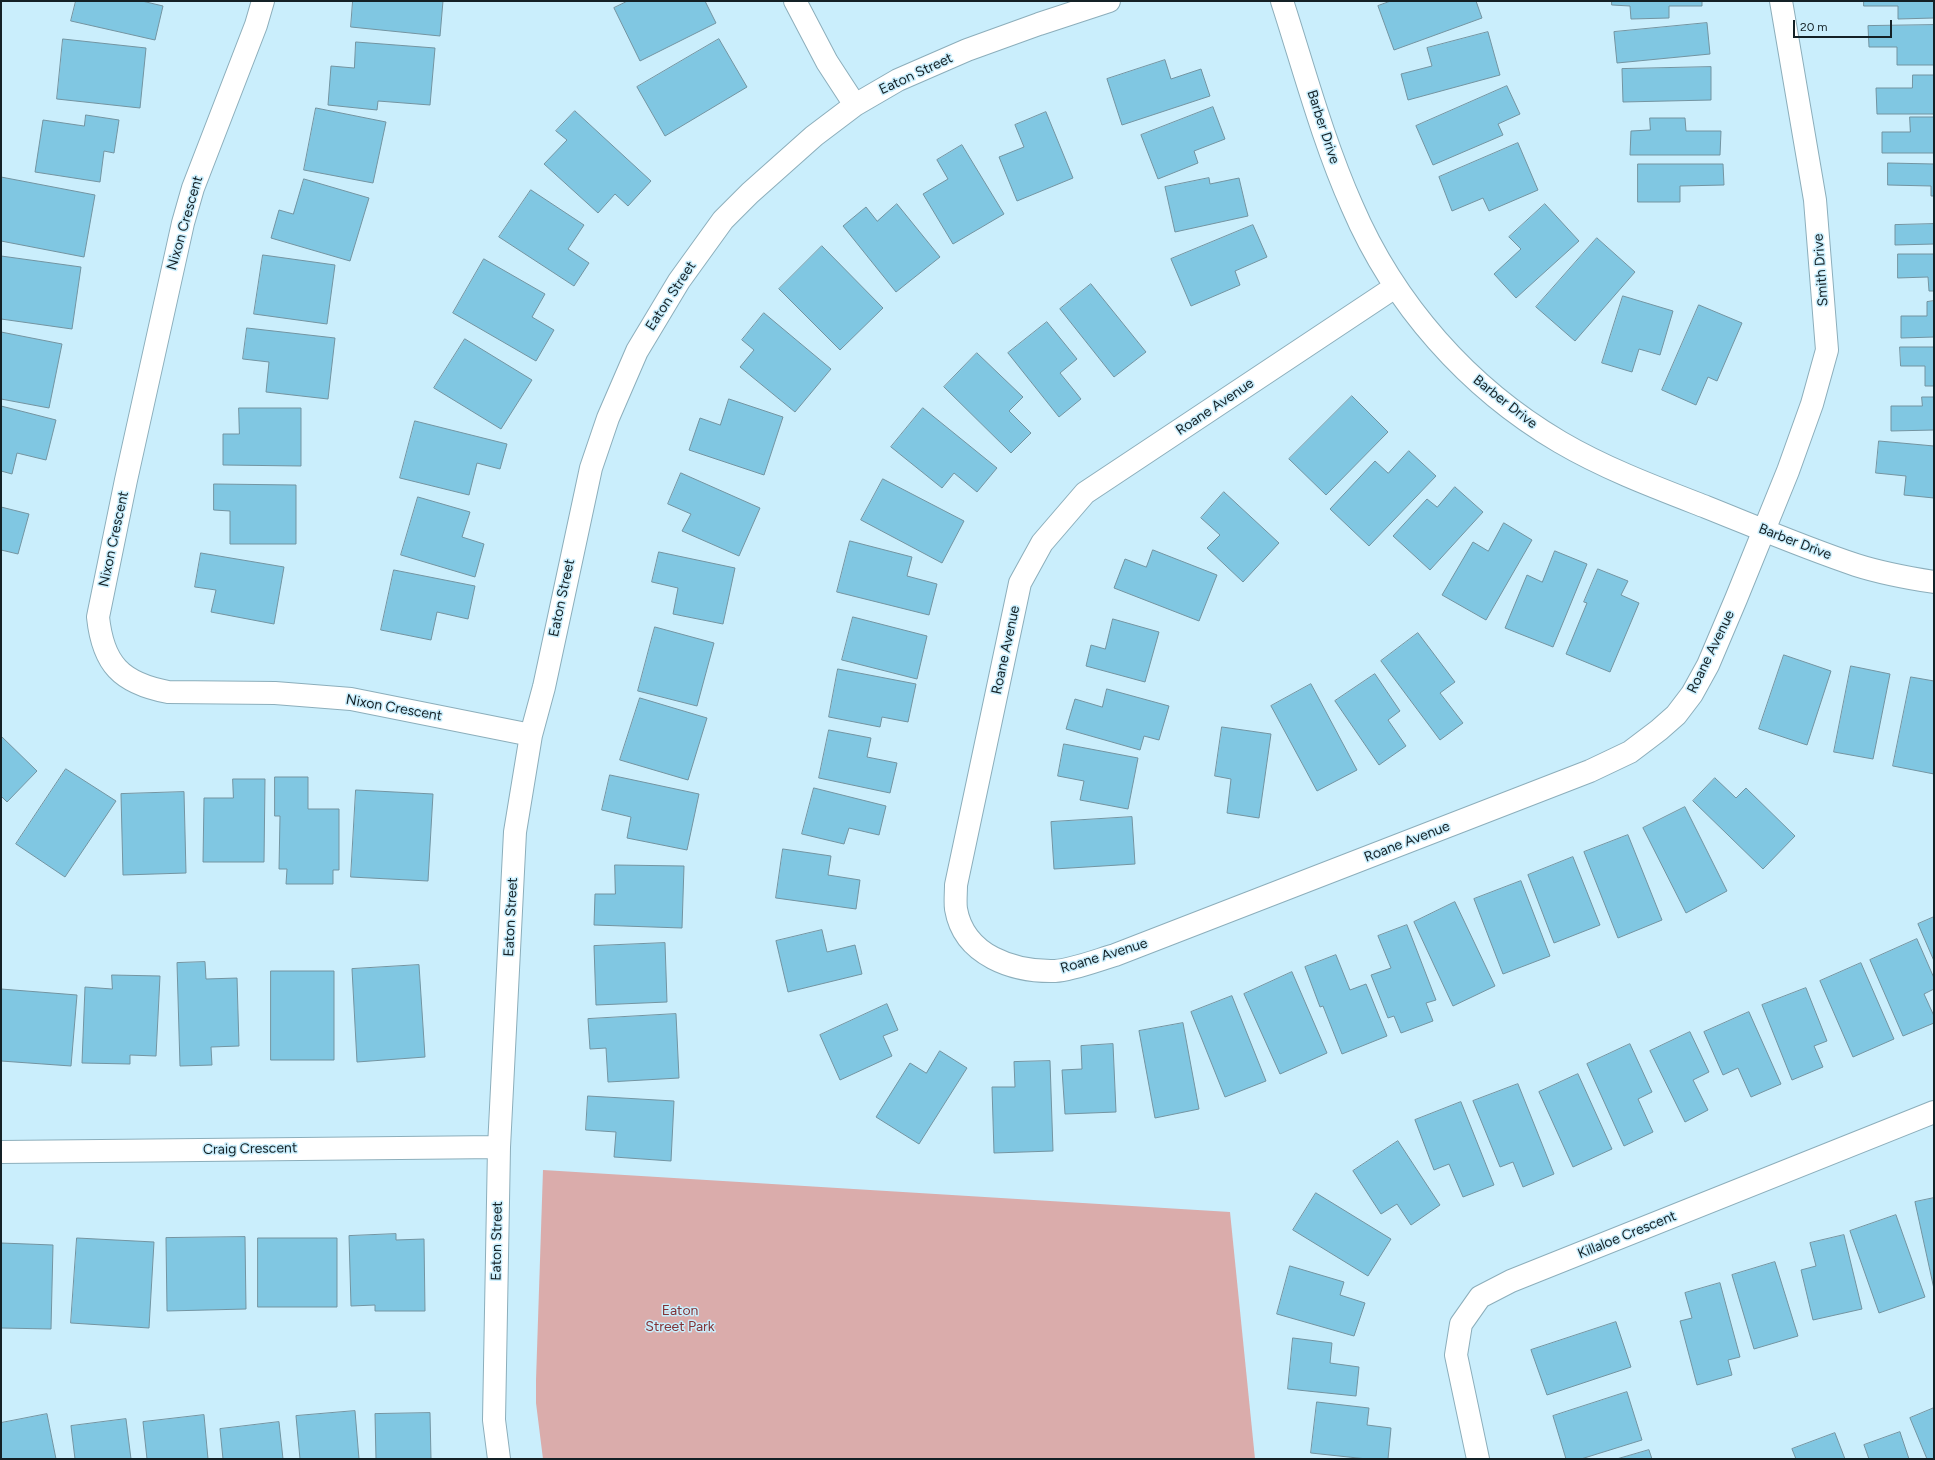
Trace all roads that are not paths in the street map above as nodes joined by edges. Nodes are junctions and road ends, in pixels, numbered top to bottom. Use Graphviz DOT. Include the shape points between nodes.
graph roads {
  1 [pos="263,1"];
  2 [pos="795,1"];
  3 [pos="1109,1"];
  4 [pos="1282,1"];
  5 [pos="1781,1"];
  6 [pos="855,105"];
  7 [pos="1395,287"];
  8 [pos="1764,530"];
  9 [pos="1934,582"];
  10 [pos="531,735"];
  11 [pos="1934,1112"];
  12 [pos="499,1147"];
  13 [pos="1,1152"];
  14 [pos="499,1459"];
  15 [pos="1478,1459"];
  1 -- 10 [label="street, Nixon Crescent" via="193,188 174,259 98,617 105,650 114,666 126,677 139,685 168,692 275,693 351,699"];
  2 -- 6 [label="street" via="827,62"];
  3 -- 6 [label="street, Eaton Street" via="967,50 898,80"];
  4 -- 7 [label="street, Barber Drive" via="1340,178 1365,234"];
  5 -- 8 [label="street, Smith Drive" via="1815,200 1826,350 1801,435"];
  6 -- 10 [label="street, Eaton Street" via="814,136 723,220 679,281 637,351 608,418 591,468 544,687"];
  7 -- 8 [label="street, Barber Drive" via="1429,333 1451,356 1494,395 1536,427 1578,452 1610,467"];
  7 -- 8 [label="street, Roane Avenue" via="1085,493 1042,543 1020,584 956,885 956,909 962,929 976,948 992,959 1024,970 1057,971 1115,955 1590,771 1630,752 1659,730 1692,694 1713,652"];
  8 -- 9 [label="street, Barber Drive" via="1857,565"];
  10 -- 12 [label="street, Eaton Street" via="515,832"];
  11 -- 15 [label="street, Killaloe Crescent" via="1511,1281 1480,1296 1461,1324 1456,1356"];
  12 -- 13 [label="street, Craig Crescent"];
  12 -- 14 [label="street, Eaton Street" via="494,1420"];
}
